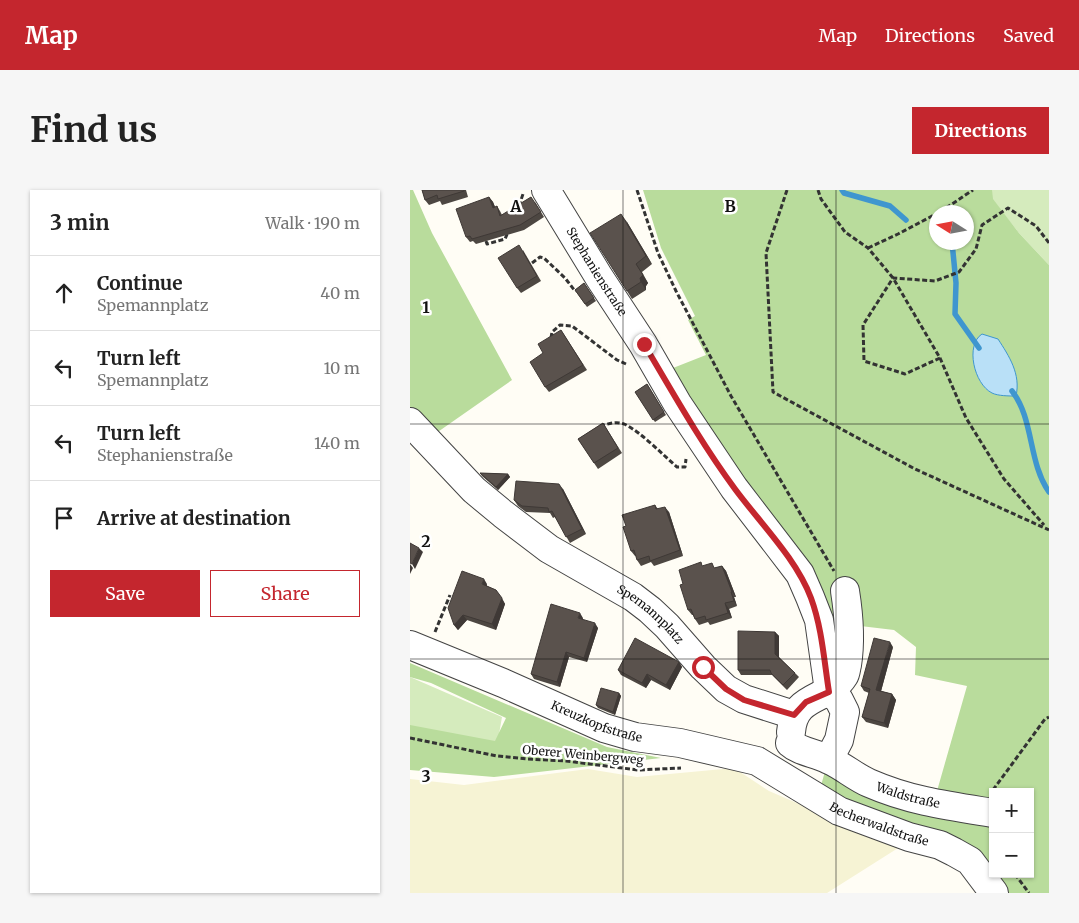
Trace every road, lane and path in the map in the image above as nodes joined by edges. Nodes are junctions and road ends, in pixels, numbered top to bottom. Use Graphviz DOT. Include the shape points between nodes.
graph roads {
  1 [pos="637,190"];
  2 [pos="787,190"];
  3 [pos="818,190"];
  4 [pos="973,190"];
  5 [pos="538,193"];
  6 [pos="950,205"];
  7 [pos="518,209"];
  8 [pos="929,218"];
  9 [pos="508,226"];
  10 [pos="486,241"];
  11 [pos="1049,243"];
  12 [pos="868,248"];
  13 [pos="532,263"];
  14 [pos="893,278"];
  15 [pos="575,291"];
  16 [pos="550,338"];
  17 [pos="940,358"];
  18 [pos="630,367"];
  19 [pos="410,422"];
  20 [pos="596,429"];
  21 [pos="684,453"];
  22 [pos="1047,529"];
  23 [pos="827,557"];
  24 [pos="845,592"];
  25 [pos="450,595"];
  26 [pos="418,639"];
  27 [pos="829,692"];
  28 [pos="794,715"];
  29 [pos="1049,718"];
  30 [pos="410,738"];
  31 [pos="790,743"];
  32 [pos="829,760"];
  33 [pos="756,761"];
  34 [pos="689,767"];
  35 [pos="985,812"];
  36 [pos="1018,878"];
  37 [pos="994,893"];
  38 [pos="1029,893"];
  1 -- 23 [label="path" via="658,253 676,290 731,396"];
  2 -- 22 [label="path" via="766,253 773,392 915,469"];
  3 -- 12 [label="path" via="820,199 846,232"];
  4 -- 6 [label="path"];
  5 -- 7 [label="path" via="522,194"];
  5 -- 27 [label="street, Stephanienstraße" via="599,276 734,488 800,574 818,620"];
  8 -- 12 [label="path"];
  9 -- 10 [label="path" via="505,239 487,244"];
  11 -- 14 [label="path" via="1036,226 1008,208 982,225 976,248 959,272 935,281"];
  12 -- 14 [label="path"];
  13 -- 15 [label="path" via="544,258"];
  14 -- 17 [label="path"];
  14 -- 17 [label="path" via="863,325 864,361 905,374"];
  16 -- 18 [label="path" via="560,325 572,326"];
  17 -- 22 [label="path" via="966,418 1004,479"];
  19 -- 28 [label="street, Spemannplatz" via="474,490 549,549 650,610 726,689 744,700"];
  20 -- 21 [label="path" via="610,423 624,424 677,467 685,467"];
  24 -- 27 [label="street" via="849,653 845,675"];
  25 -- 26 [label="path" via="434,633"];
  26 -- 33 [label="street, Kreuzkopfstraße" via="503,683 604,728"];
  27 -- 28 [label="street" via="806,702"];
  27 -- 32 [label="street" via="839,700 845,712"];
  28 -- 31 [label="street"];
  29 -- 35 [label="path" via="1045,718"];
  30 -- 34 [label="path, Oberer Weinbergweg" via="497,756 638,770"];
  31 -- 32 [label="street" via="795,748"];
  31 -- 33 [label="street" via="779,752"];
  32 -- 35 [label="street, Waldstraße" via="894,793 934,804"];
  33 -- 37 [label="street, Becherwaldstraße" via="839,811 954,852 970,861"];
  36 -- 38 [label="path"];
}
